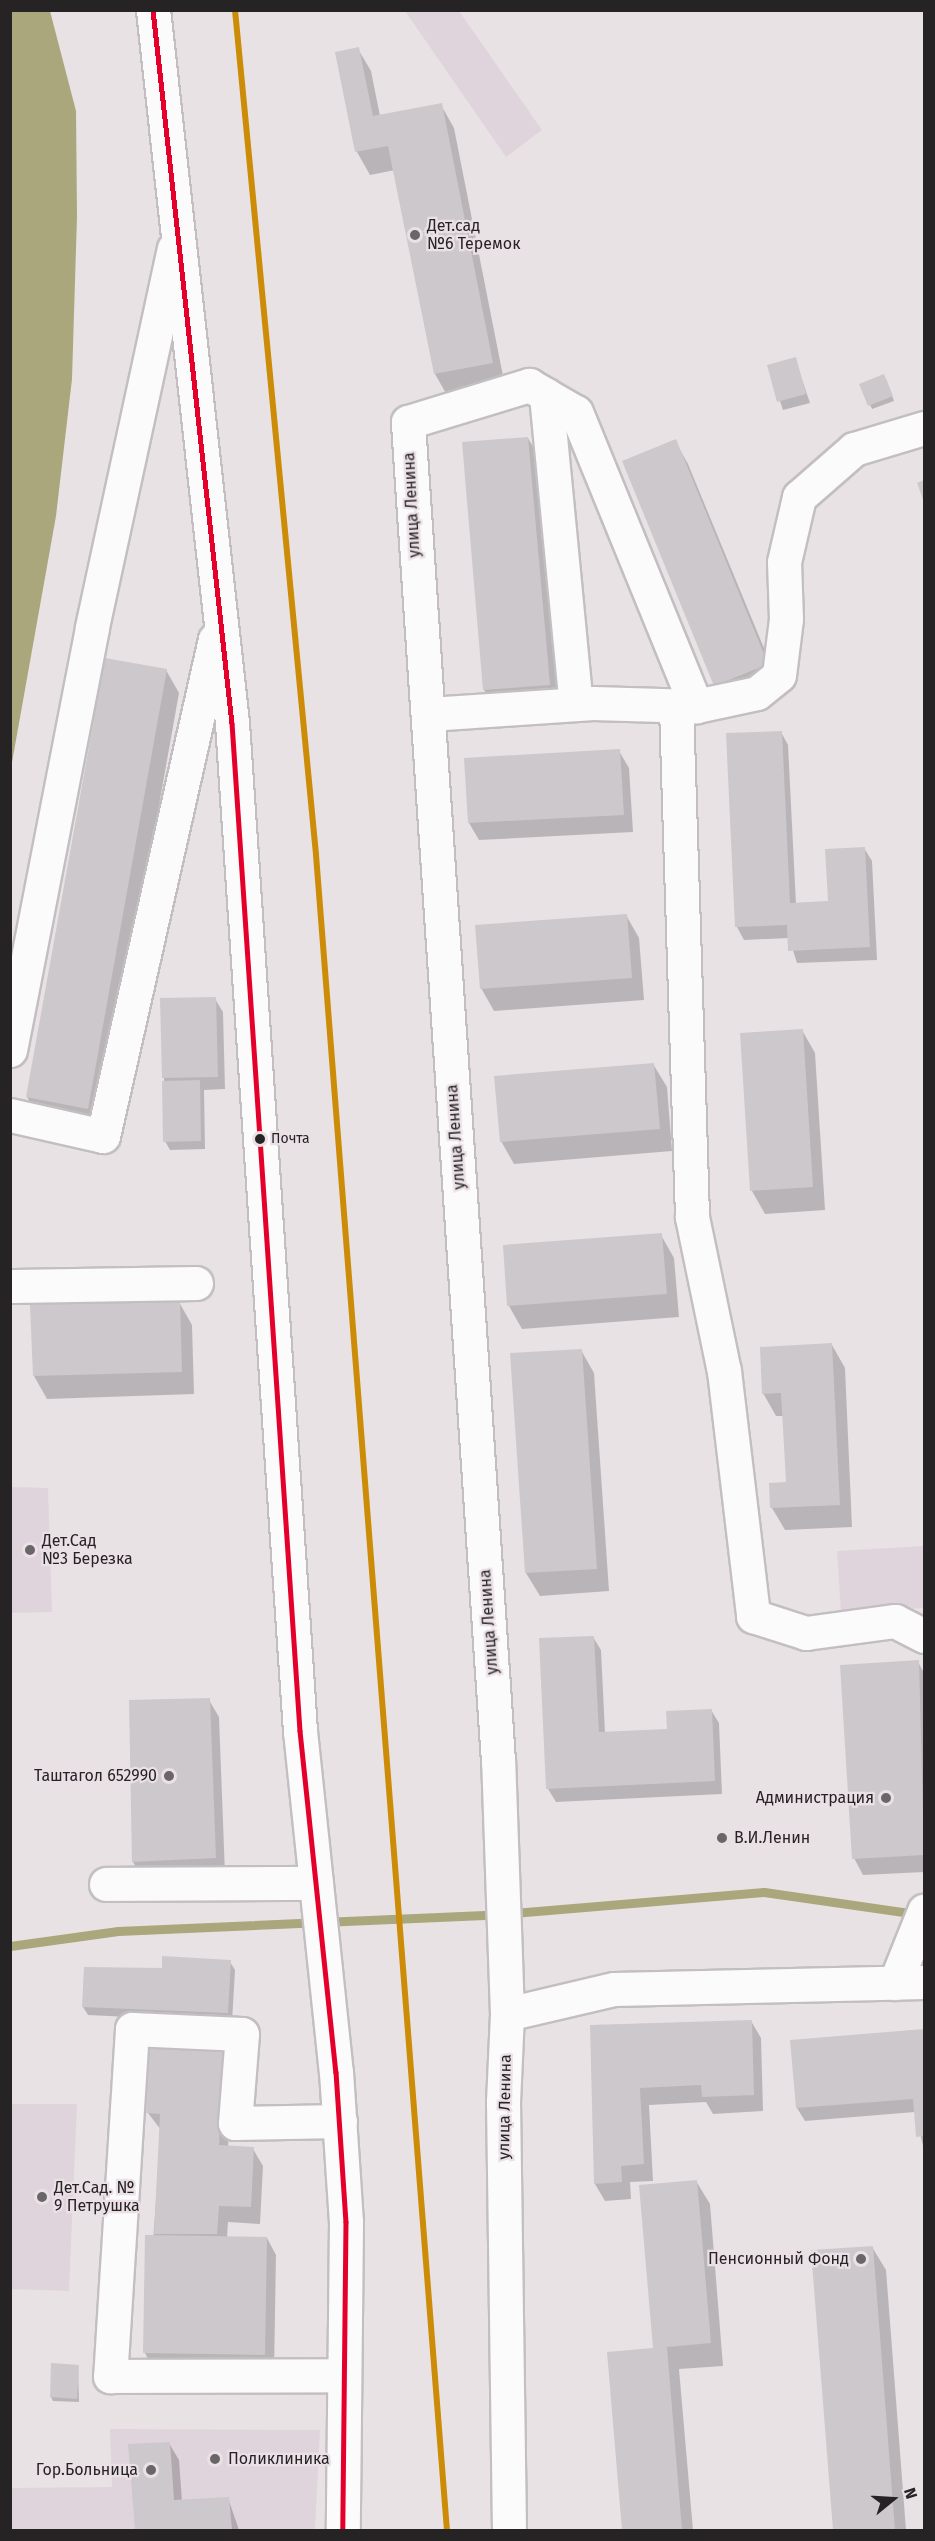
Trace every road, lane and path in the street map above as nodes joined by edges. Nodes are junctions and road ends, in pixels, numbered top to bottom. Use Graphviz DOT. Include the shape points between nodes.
graph roads {
  1 [pos="153,10"];
  2 [pos="179,228"];
  3 [pos="537,390"];
  4 [pos="924,428"];
  5 [pos="221,610"];
  6 [pos="576,704"];
  7 [pos="686,707"];
  8 [pos="429,714"];
  9 [pos="10,1050"];
  10 [pos="10,1115"];
  11 [pos="196,1283"];
  12 [pos="10,1286"];
  13 [pos="924,1636"];
  14 [pos="316,1883"];
  15 [pos="106,1884"];
  16 [pos="924,1911"];
  17 [pos="910,1982"];
  18 [pos="507,2014"];
  19 [pos="340,2121"];
  20 [pos="344,2375"];
  21 [pos="343,2530"];
  22 [pos="509,2530"];
  1 -- 2 [label="street"];
  2 -- 5 [label="street"];
  2 -- 9 [label="street" via="92,627"];
  3 -- 6 [label="street"];
  3 -- 7 [label="street" via="576,412"];
  3 -- 8 [label="street, улица Ленина" via="408,422"];
  4 -- 7 [label="street" via="854,448 799,497 784,562 786,619 779,675 757,693"];
  5 -- 10 [label="street" via="103,1136"];
  5 -- 14 [label="street" via="291,1615"];
  6 -- 7 [label="street"];
  6 -- 8 [label="street"];
  7 -- 13 [label="street" via="692,1217 724,1371 753,1616 806,1633 895,1621"];
  8 -- 18 [label="street, улица Ленина" via="498,1761"];
  11 -- 12 [label="street"];
  14 -- 15 [label="street"];
  14 -- 19 [label="street"];
  16 -- 17 [label="street"];
  17 -- 18 [label="street" via="614,1989"];
  18 -- 22 [label="street, улица Ленина" via="503,2102"];
  19 -- 20 [label="street" via="346,2222"];
  19 -- 20 [label="street" via="235,2122 242,2034 132,2029 110,2376"];
  20 -- 21 [label="street"];
}
